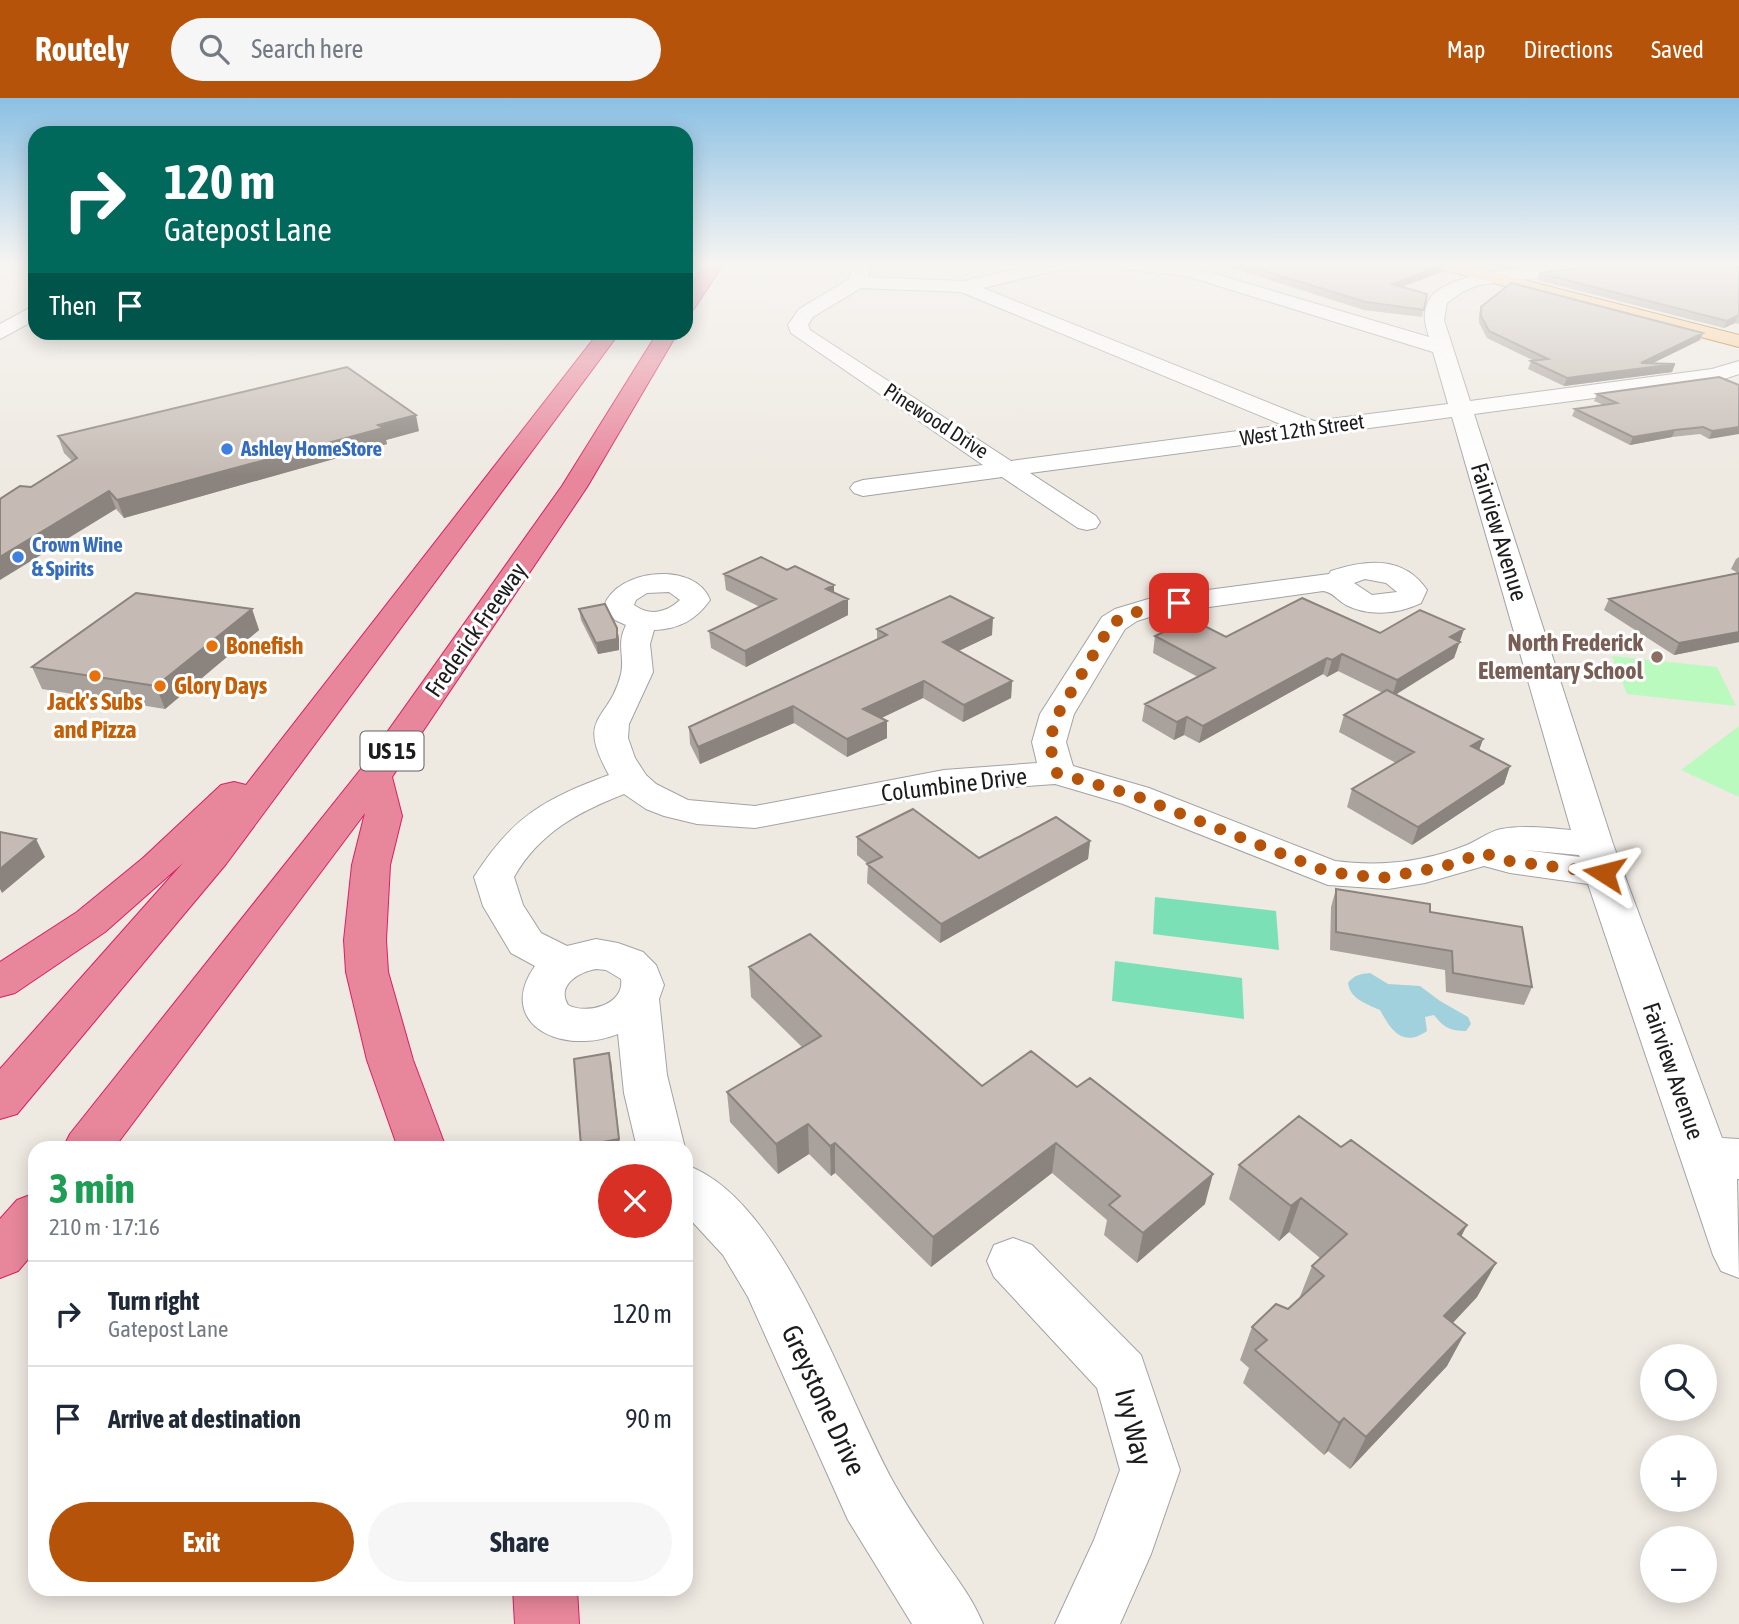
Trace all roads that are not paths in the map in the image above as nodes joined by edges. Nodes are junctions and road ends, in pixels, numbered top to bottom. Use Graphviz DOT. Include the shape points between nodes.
graph roads {
  1 [pos="803,334"];
  2 [pos="1081,334"];
  3 [pos="1398,334"];
  4 [pos="1437,334"];
  5 [pos="1713,334"];
  6 [pos="604,340"];
  7 [pos="663,340"];
  8 [pos="1739,341"];
  9 [pos="1440,347"];
  10 [pos="1739,367"];
  11 [pos="1462,410"];
  12 [pos="1312,428"];
  13 [pos="1011,470"];
  14 [pos="863,488"];
  15 [pos="1087,522"];
  16 [pos="1339,584"];
  17 [pos="643,620"];
  18 [pos="350,677"];
  19 [pos="1057,773"];
  20 [pos="374,777"];
  21 [pos="631,779"];
  22 [pos="1599,859"];
  23 [pos="565,963"];
  24 [pos="0,982"];
  25 [pos="638,1000"];
  26 [pos="0,1101"];
  27 [pos="92,1141"];
  28 [pos="419,1141"];
  29 [pos="659,1141"];
  30 [pos="1720,1157"];
  31 [pos="693,1191"];
  32 [pos="28,1223"];
  33 [pos="0,1255"];
  34 [pos="1739,1255"];
  35 [pos="1013,1261"];
  36 [pos="545,1596"];
  37 [pos="547,1624"];
  38 [pos="951,1624"];
  39 [pos="1087,1624"];
  1 -- 13 [label="street, Pinewood Drive"];
  2 -- 12 [label="street"];
  3 -- 9 [label="street"];
  4 -- 9 [label="street, Fairview Avenue"];
  5 -- 8 [label="main road"];
  6 -- 18 [label="highway"];
  7 -- 20 [label="highway, Frederick Freeway / US 15" via="574,487"];
  9 -- 11 [label="street, Fairview Avenue"];
  10 -- 11 [label="street, West 12th Street" via="1715,375"];
  11 -- 12 [label="street, West 12th Street"];
  11 -- 22 [label="street, Fairview Avenue"];
  12 -- 13 [label="street, West 12th Street"];
  13 -- 14 [label="street, West 12th Street"];
  13 -- 15 [label="street, Pinewood Drive"];
  16 -- 19 [label="street" via="1323,582 1155,606 1112,623 1058,714 1049,742"];
  17 -- 21 [label="street, Columbine Drive" via="634,641 637,673 611,730 615,752"];
  18 -- 24 [label="highway" via="157,867 92,922"];
  18 -- 26 [label="highway" via="212,855"];
  19 -- 21 [label="street, Columbine Drive" via="958,780 755,817 667,806"];
  19 -- 22 [label="street, Columbine Drive" via="1136,796 1346,876 1373,878 1442,867 1502,841 1527,838"];
  20 -- 27 [label="highway, Frederick Freeway / US 15"];
  20 -- 28 [label="highway" via="384,816 371,865 367,972 390,1059"];
  21 -- 23 [label="street" via="558,808 535,824 505,857 494,877 503,905 526,943"];
  22 -- 30 [label="street, Fairview Avenue"];
  23 -- 25 [label="street" via="596,954 626,959 642,977"];
  23 -- 25 [label="street" via="545,983 542,995 552,1016 580,1025 606,1022"];
  25 -- 29 [label="street" via="640,1050"];
  30 -- 34 [label="street, Fairview Avenue"];
  31 -- 38 [label="street, Greystone Drive" via="732,1227 764,1269 862,1484 925,1590"];
  32 -- 33 [label="highway"];
  35 -- 39 [label="street, Ivy Way" via="1121,1374 1150,1470 1120,1554"];
  36 -- 37 [label="highway"];
}
